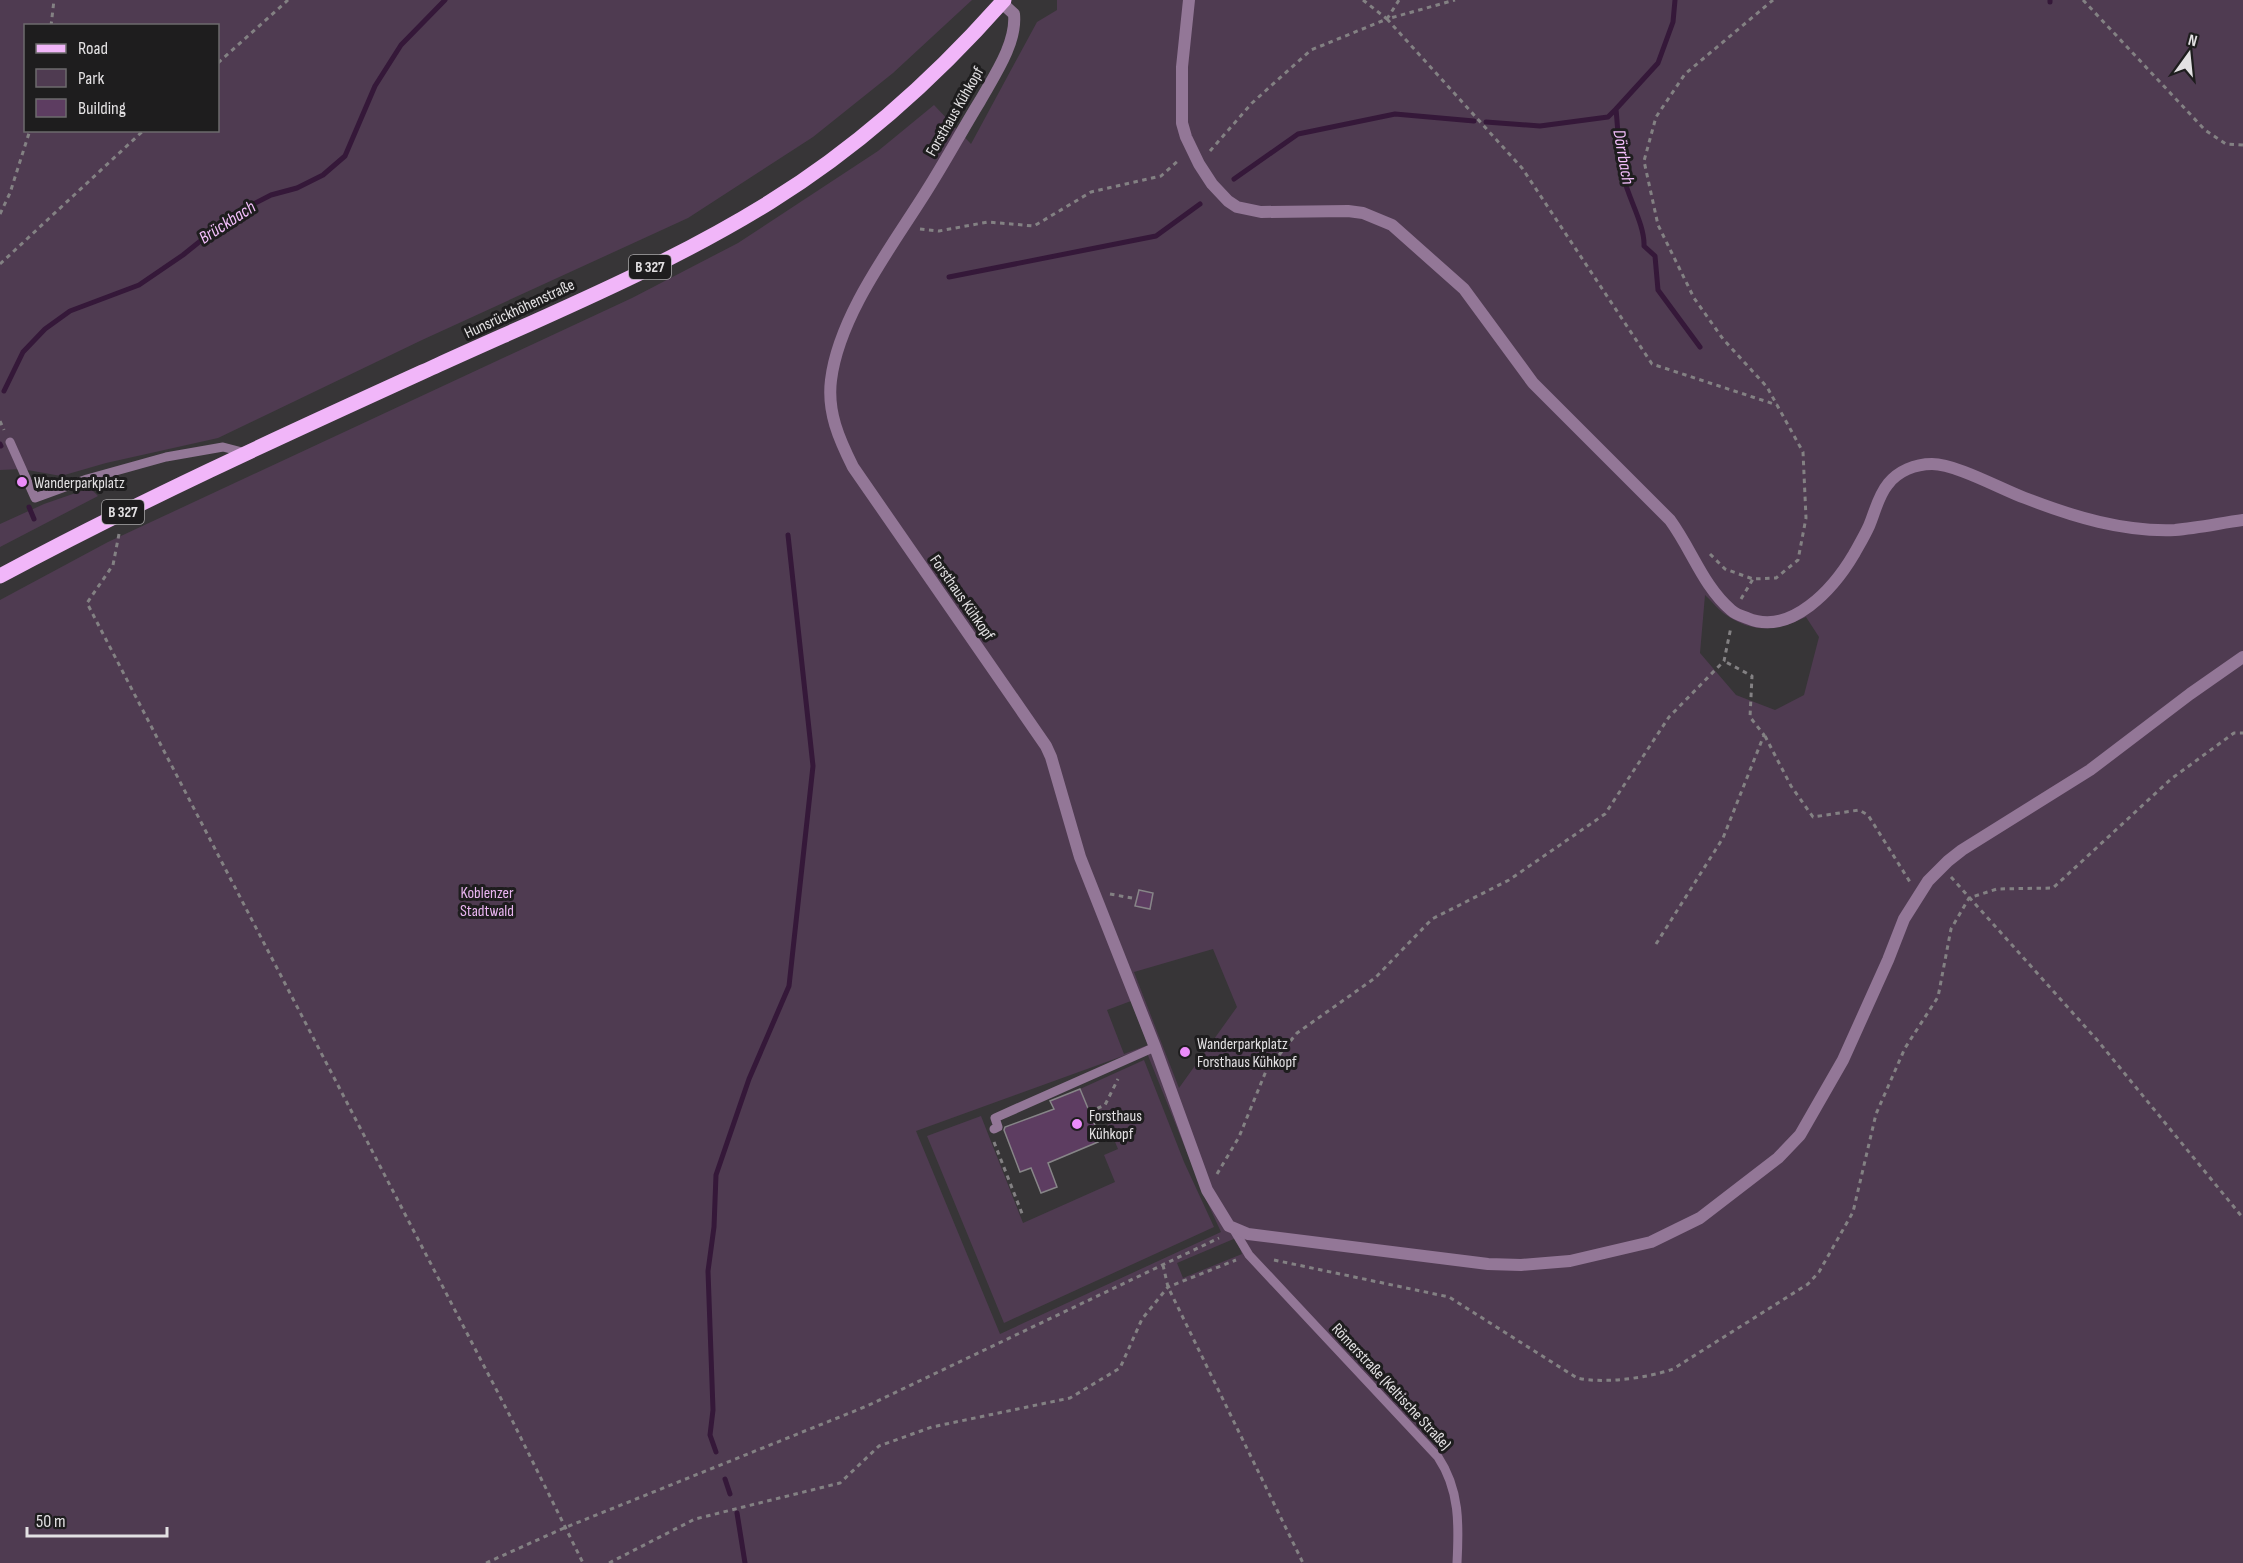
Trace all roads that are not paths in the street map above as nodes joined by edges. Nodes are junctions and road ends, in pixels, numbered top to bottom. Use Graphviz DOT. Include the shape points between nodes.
graph roads {
  1 [pos="1189,0"];
  2 [pos="1003,1"];
  3 [pos="10,442"];
  4 [pos="248,453"];
  5 [pos="2243,520"];
  6 [pos="0,576"];
  7 [pos="2243,657"];
  8 [pos="1155,1047"];
  9 [pos="994,1128"];
  10 [pos="1234,1230"];
  11 [pos="1457,1563"];
  1 -- 5 [label="street" via="1181,110 1191,149 1212,184 1228,201 1248,211 1348,210 1378,218 1405,235 1464,289 1533,383 1670,520 1718,598 1755,625 1796,615 1818,598 1853,555 1888,484 1904,471 1920,465 1947,466 2104,524 2177,530"];
  2 -- 4 [label="main road, Hunsrückhöhenstraße / B 327" via="948,60 886,116 822,167 769,202 642,271"];
  2 -- 8 [label="street, Forsthaus Kühkopf" via="1014,14 1016,26 961,134 862,291 831,381 832,419 853,467 1046,746 1080,857"];
  3 -- 4 [label="lane" via="35,498 87,478 166,457 223,447"];
  4 -- 6 [label="main road, Hunsrückhöhenstraße / B 327"];
  7 -- 10 [label="street" via="2090,770 1962,850 1942,867 1904,919 1844,1060 1800,1135 1773,1162 1684,1228 1634,1247 1570,1261 1521,1265 1488,1264"];
  8 -- 9 [label="lane" via="995,1118 998,1127"];
  8 -- 10 [label="street, Forsthaus Kühkopf" via="1207,1190"];
  10 -- 11 [label="lane, Römerstraße (Keltische Straße)" via="1249,1255 1438,1456 1457,1503"];
}
